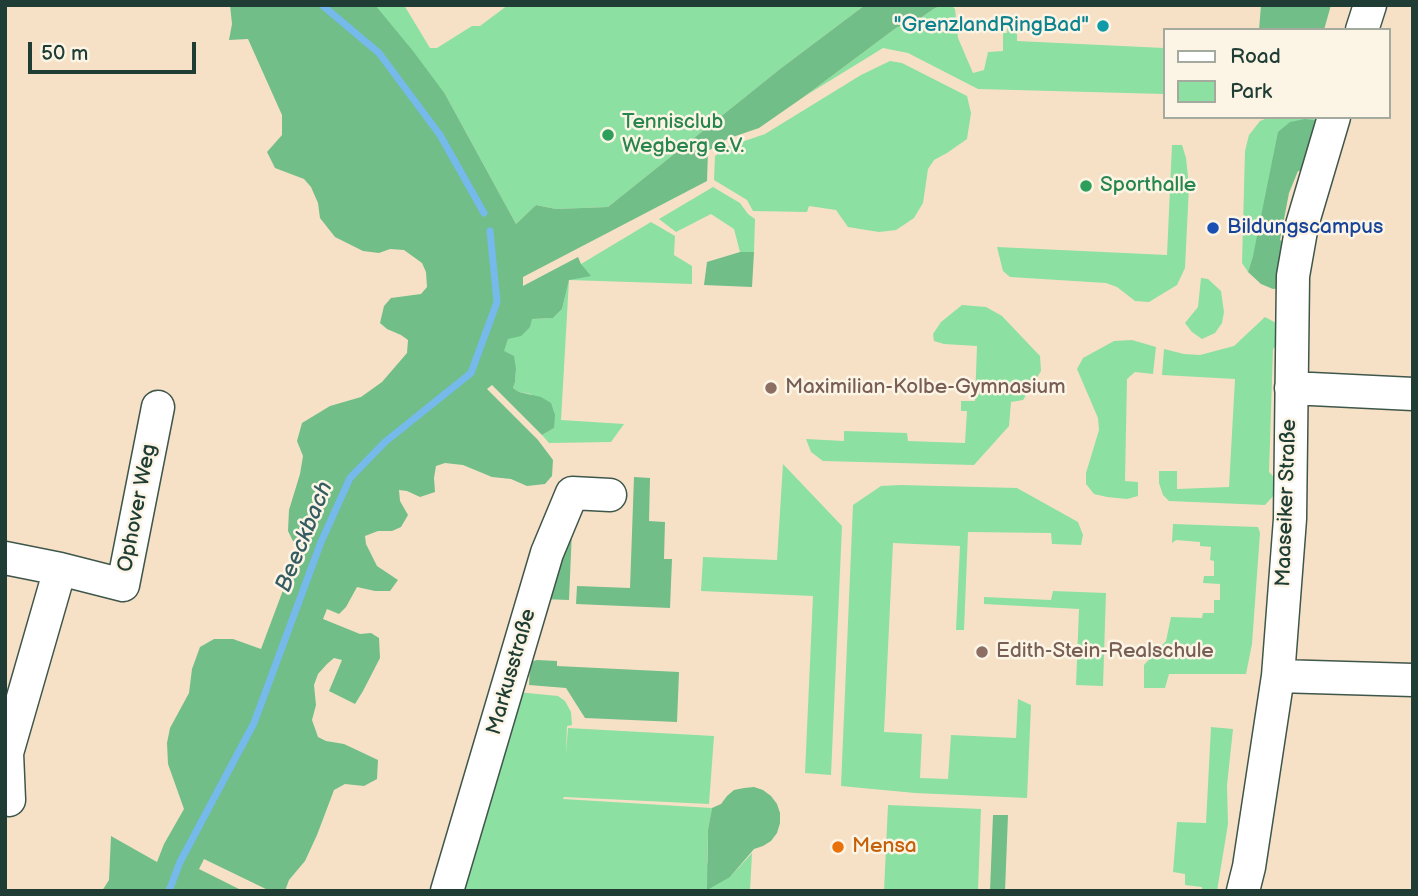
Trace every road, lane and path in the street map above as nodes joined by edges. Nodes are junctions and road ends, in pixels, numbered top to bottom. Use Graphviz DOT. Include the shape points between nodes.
graph roads {
  1 [pos="1370,5"];
  2 [pos="1363,28"];
  3 [pos="1333,119"];
  4 [pos="1291,388"];
  5 [pos="1413,394"];
  6 [pos="158,407"];
  7 [pos="610,495"];
  8 [pos="5,558"];
  9 [pos="60,569"];
  10 [pos="1278,676"];
  11 [pos="1413,680"];
  12 [pos="9,800"];
  13 [pos="447,891"];
  14 [pos="1243,891"];
  1 -- 2 [label="street"];
  3 -- 4 [label="street, Maaseiker Straße" via="1302,225 1293,276"];
  4 -- 5 [label="street"];
  4 -- 10 [label="street, Maaseiker Straße" via="1290,519"];
  6 -- 9 [label="street, Ophover Weg" via="123,585"];
  7 -- 13 [label="street, Markusstraße" via="572,493 547,553"];
  8 -- 9 [label="street, Ophover Weg"];
  9 -- 12 [label="street" via="7,753"];
  10 -- 11 [label="street"];
  10 -- 14 [label="street, Maaseiker Straße"];
}
